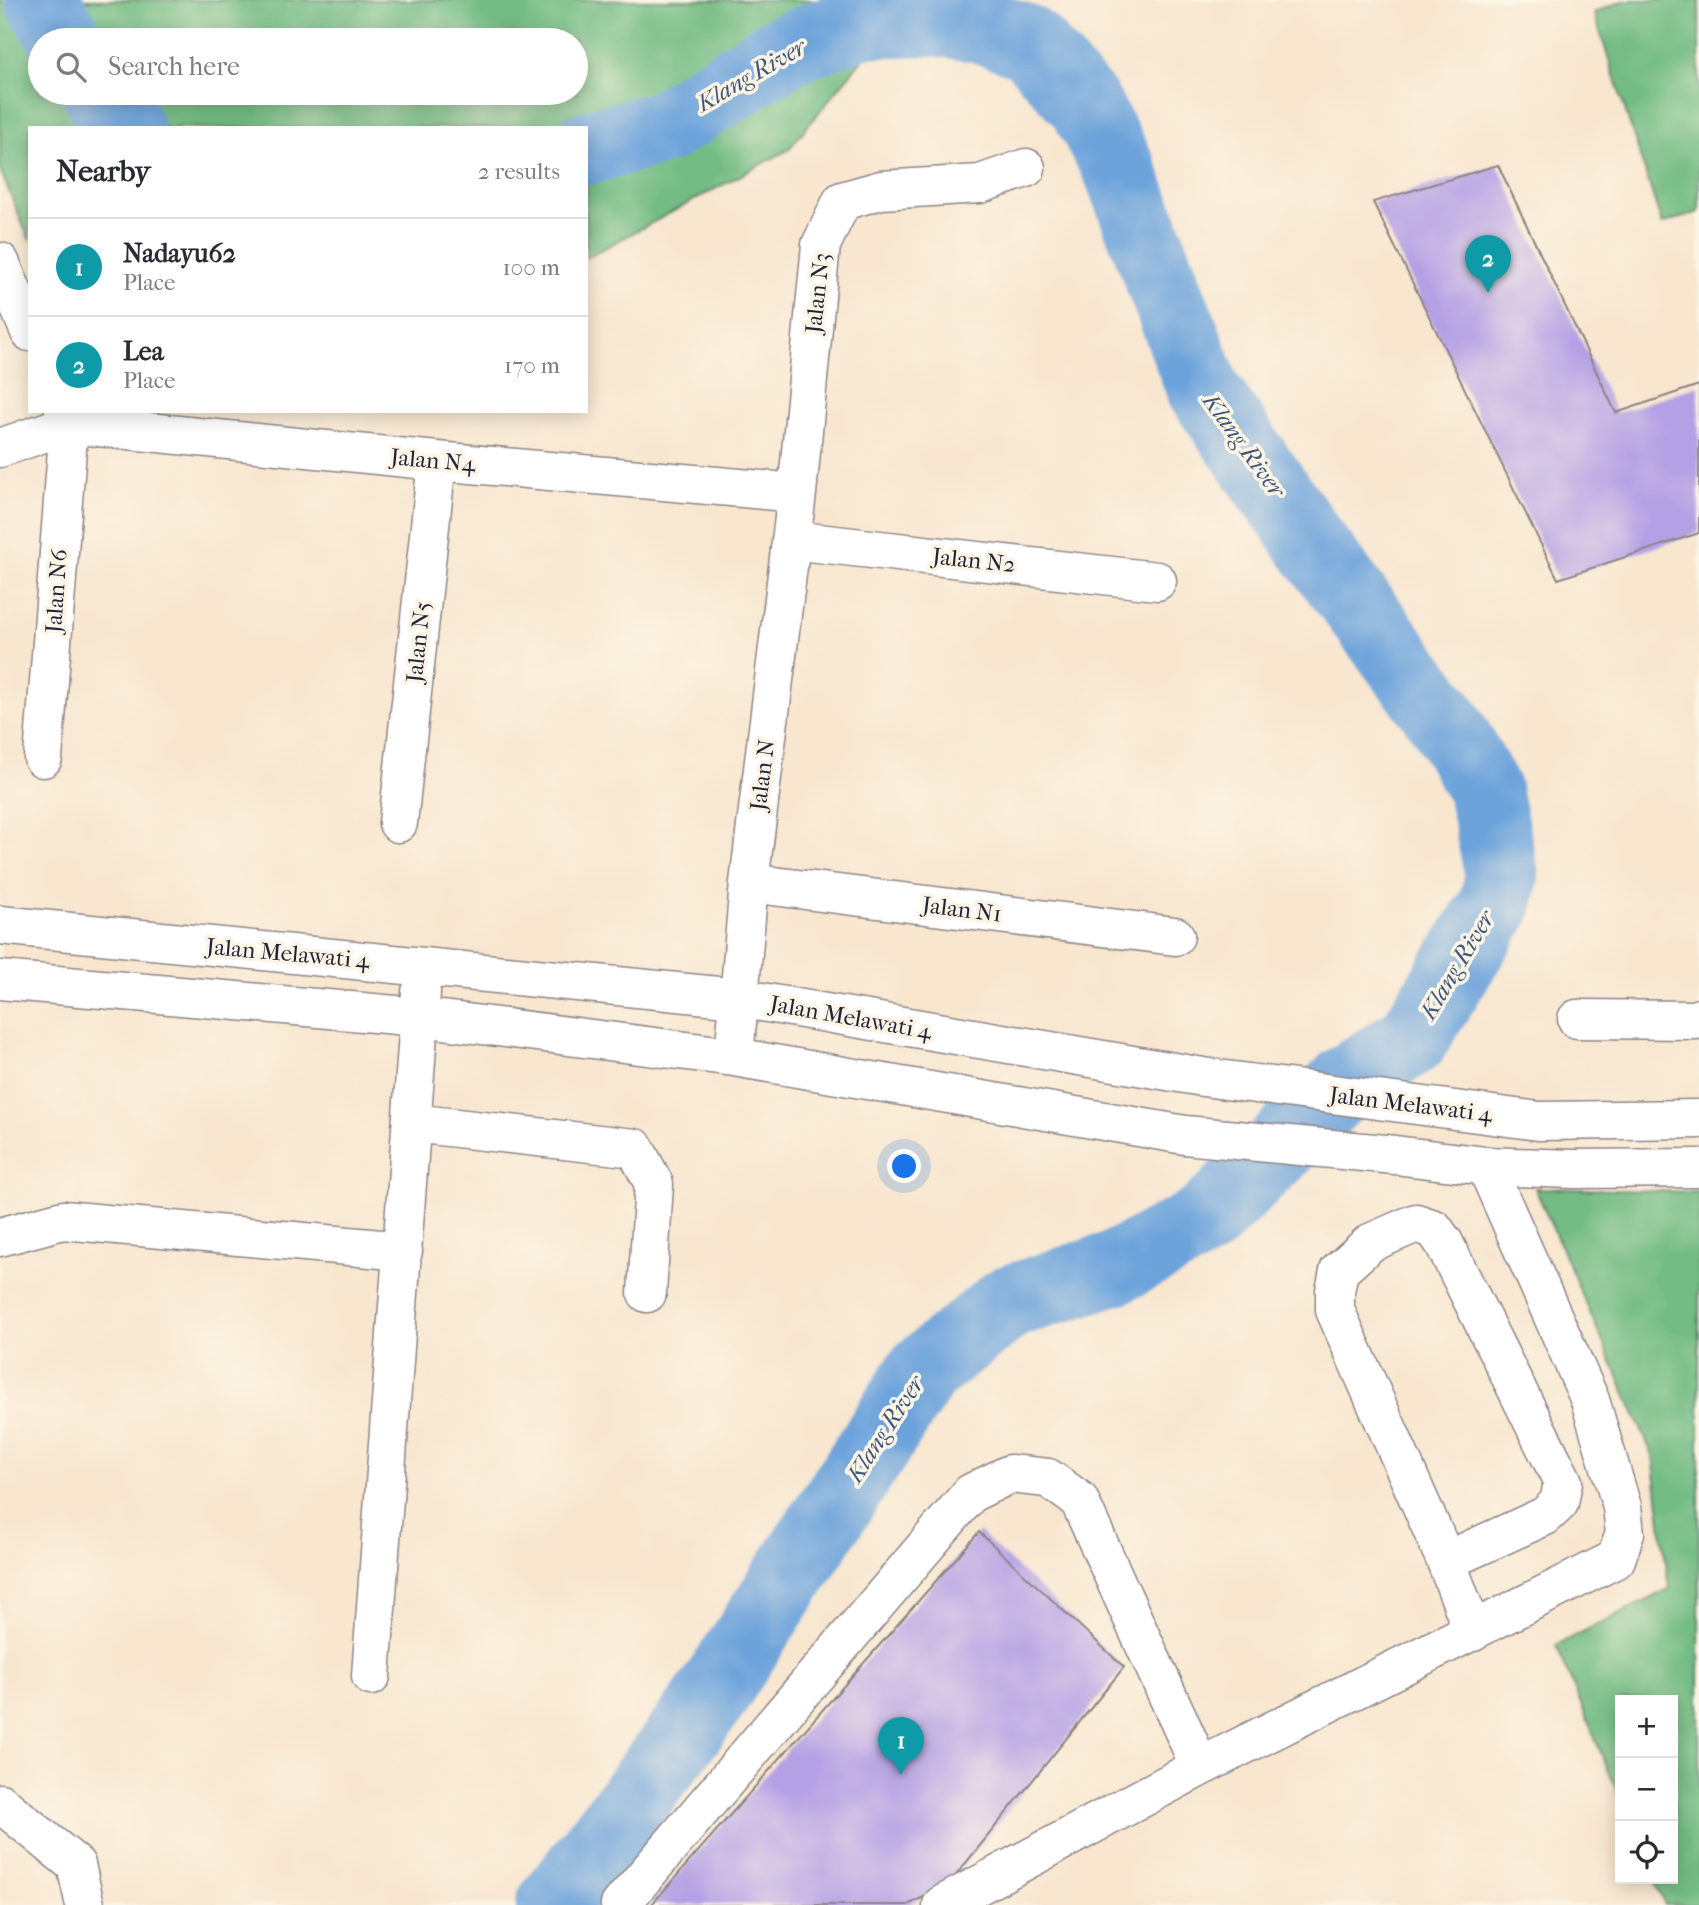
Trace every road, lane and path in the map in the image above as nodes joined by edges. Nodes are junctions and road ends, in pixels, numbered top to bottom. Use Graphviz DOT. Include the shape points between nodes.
graph roads {
  1 [pos="1026,169"];
  2 [pos="0,262"];
  3 [pos="28,327"];
  4 [pos="66,417"];
  5 [pos="0,448"];
  6 [pos="438,461"];
  7 [pos="797,493"];
  8 [pos="791,540"];
  9 [pos="1157,581"];
  10 [pos="43,758"];
  11 [pos="398,823"];
  12 [pos="749,883"];
  13 [pos="0,925"];
  14 [pos="1175,936"];
  15 [pos="423,965"];
  16 [pos="0,980"];
  17 [pos="738,998"];
  18 [pos="419,1017"];
  19 [pos="1577,1019"];
  20 [pos="1698,1027"];
  21 [pos="734,1057"];
  22 [pos="1699,1119"];
  23 [pos="412,1123"];
  24 [pos="1486,1166"];
  25 [pos="1699,1168"];
  26 [pos="0,1237"];
  27 [pos="403,1251"];
  28 [pos="647,1293"];
  29 [pos="1446,1561"];
  30 [pos="1473,1632"];
  31 [pos="371,1676"];
  32 [pos="1200,1767"];
  33 [pos="0,1803"];
  34 [pos="85,1905"];
  35 [pos="620,1905"];
  36 [pos="942,1905"];
  1 -- 7 [label="street, Jalan N3" via="980,184 881,190 842,201 821,245"];
  2 -- 3 [label="street"];
  4 -- 5 [label="street, Jalan N4"];
  4 -- 6 [label="street, Jalan N4"];
  4 -- 10 [label="street, Jalan N6"];
  6 -- 7 [label="street, Jalan N4"];
  6 -- 11 [label="street, Jalan N5"];
  7 -- 8 [label="street, Jalan N"];
  8 -- 9 [label="street, Jalan N2"];
  8 -- 12 [label="street, Jalan N"];
  12 -- 14 [label="street, Jalan N1"];
  12 -- 17 [label="street, Jalan N"];
  13 -- 15 [label="street, Jalan Melawati 4"];
  15 -- 17 [label="street, Jalan Melawati 4"];
  15 -- 18 [label="street"];
  16 -- 18 [label="street"];
  17 -- 21 [label="street, Jalan N"];
  17 -- 22 [label="street, Jalan Melawati 4" via="1348,1097 1539,1121"];
  18 -- 21 [label="street"];
  18 -- 23 [label="street"];
  19 -- 20 [label="street"];
  21 -- 24 [label="street" via="1185,1135"];
  23 -- 27 [label="street"];
  23 -- 28 [label="street" via="635,1148 654,1184"];
  24 -- 25 [label="street"];
  24 -- 30 [label="street" via="1590,1400 1622,1507 1625,1533 1616,1559"];
  26 -- 27 [label="street" via="63,1220"];
  27 -- 31 [label="street"];
  29 -- 29 [label="street" via="1545,1517 1559,1503 1563,1482 1444,1243 1434,1229 1416,1223 1370,1243 1339,1270 1335,1310"];
  29 -- 30 [label="street"];
  30 -- 32 [label="street"];
  32 -- 35 [label="street" via="1079,1500 1048,1478 1010,1474 971,1493"];
  32 -- 36 [label="street"];
  33 -- 34 [label="street" via="76,1865"];
}
